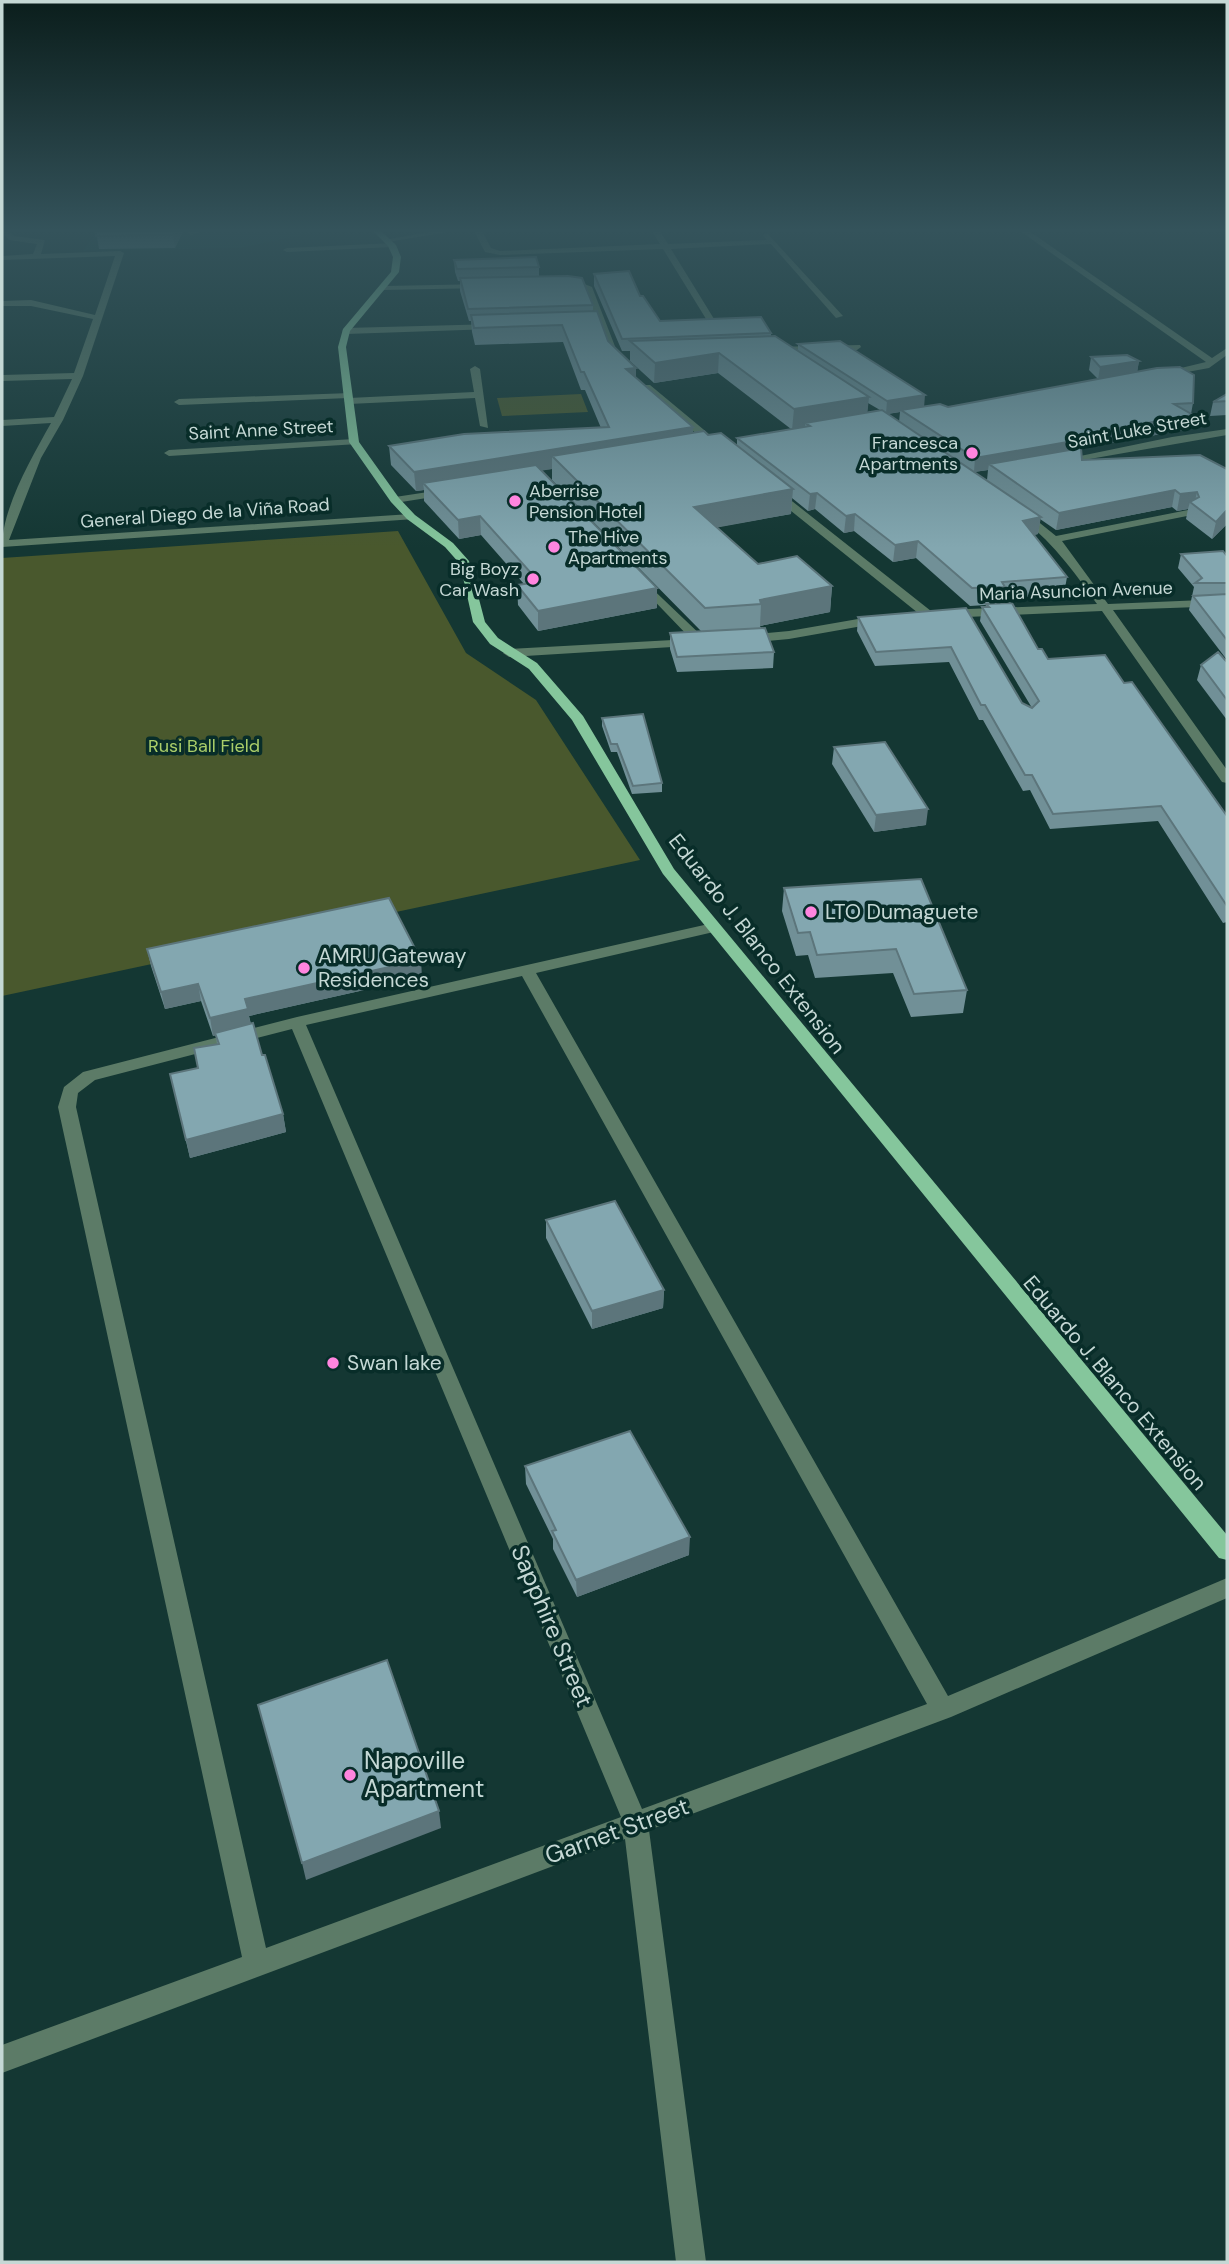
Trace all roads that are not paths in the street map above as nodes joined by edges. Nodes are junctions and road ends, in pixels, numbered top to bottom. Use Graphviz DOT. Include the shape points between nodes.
graph roads {
  1 [pos="92,337"];
  2 [pos="345,337"];
  3 [pos="607,337"];
  4 [pos="1176,337"];
  5 [pos="857,346"];
  6 [pos="776,350"];
  7 [pos="763,351"];
  8 [pos="1227,351"];
  9 [pos="615,357"];
  10 [pos="628,357"];
  11 [pos="1211,361"];
  12 [pos="798,364"];
  13 [pos="475,369"];
  14 [pos="626,370"];
  15 [pos="1158,375"];
  16 [pos="78,376"];
  17 [pos="2,378"];
  18 [pos="636,378"];
  19 [pos="479,395"];
  20 [pos="349,398"];
  21 [pos="179,402"];
  22 [pos="58,420"];
  23 [pos="2,423"];
  24 [pos="485,426"];
  25 [pos="1227,432"];
  26 [pos="354,442"];
  27 [pos="718,447"];
  28 [pos="705,450"];
  29 [pos="731,450"];
  30 [pos="169,453"];
  31 [pos="1052,463"];
  32 [pos="760,481"];
  33 [pos="461,489"];
  34 [pos="395,500"];
  35 [pos="1012,507"];
  36 [pos="1188,513"];
  37 [pos="411,517"];
  38 [pos="1056,539"];
  39 [pos="2,544"];
  40 [pos="635,574"];
  41 [pos="1227,602"];
  42 [pos="1104,607"];
  43 [pos="927,614"];
  44 [pos="714,641"];
  45 [pos="509,653"];
  46 [pos="1227,779"];
  47 [pos="713,928"];
  48 [pos="526,970"];
  49 [pos="297,1022"];
  50 [pos="1227,1551"];
  51 [pos="1227,1588"];
  52 [pos="943,1709"];
  53 [pos="636,1824"];
  54 [pos="257,1965"];
  55 [pos="2,2059"];
  56 [pos="691,2262"];
  1 -- 16 [label="street"];
  2 -- 20 [label="main road, Eduardo J. Blanco Extension"];
  3 -- 9 [label="street"];
  4 -- 11 [label="street"];
  5 -- 6 [label="street"];
  6 -- 7 [label="street"];
  6 -- 12 [label="street"];
  8 -- 11 [label="street"];
  9 -- 10 [label="street"];
  9 -- 14 [label="street"];
  11 -- 15 [label="street" via="1195,369"];
  13 -- 19 [label="street"];
  16 -- 17 [label="street"];
  16 -- 22 [label="street"];
  18 -- 27 [label="street"];
  19 -- 20 [label="street"];
  19 -- 24 [label="street"];
  20 -- 21 [label="street"];
  20 -- 26 [label="main road, Eduardo J. Blanco Extension"];
  22 -- 23 [label="street"];
  22 -- 39 [label="street" via="36,458"];
  25 -- 31 [label="street, Saint Luke Street"];
  26 -- 30 [label="street, Saint Anne Street"];
  26 -- 34 [label="main road, Eduardo J. Blanco Extension"];
  27 -- 28 [label="street"];
  27 -- 29 [label="street"];
  32 -- 43 [label="street"];
  33 -- 34 [label="street"];
  34 -- 37 [label="main road, Eduardo J. Blanco Extension"];
  35 -- 38 [label="street"];
  36 -- 38 [label="street"];
  37 -- 39 [label="street, General Diego de la Viña Road"];
  37 -- 45 [label="main road, Eduardo J. Blanco Extension" via="465,563 479,622"];
  38 -- 42 [label="street"];
  40 -- 44 [label="street"];
  41 -- 42 [label="street, Maria Asuncion Avenue"];
  42 -- 43 [label="street, Maria Asuncion Avenue" via="970,618"];
  42 -- 46 [label="street"];
  43 -- 44 [label="street, Maria Asuncion Avenue"];
  44 -- 45 [label="street, Maria Asuncion Avenue"];
  45 -- 47 [label="main road, Eduardo J. Blanco Extension" via="533,667 578,719 658,856"];
  47 -- 48 [label="street"];
  47 -- 50 [label="main road, Eduardo J. Blanco Extension"];
  48 -- 49 [label="street"];
  48 -- 52 [label="street"];
  49 -- 53 [label="street, Sapphire Street"];
  49 -- 54 [label="street" via="89,1076 70,1091 67,1107"];
  51 -- 52 [label="street, Garnet Street"];
  52 -- 53 [label="street, Garnet Street"];
  53 -- 54 [label="street, Garnet Street"];
  53 -- 56 [label="street, Sapphire Street"];
  54 -- 55 [label="street, Garnet Street"];
}
